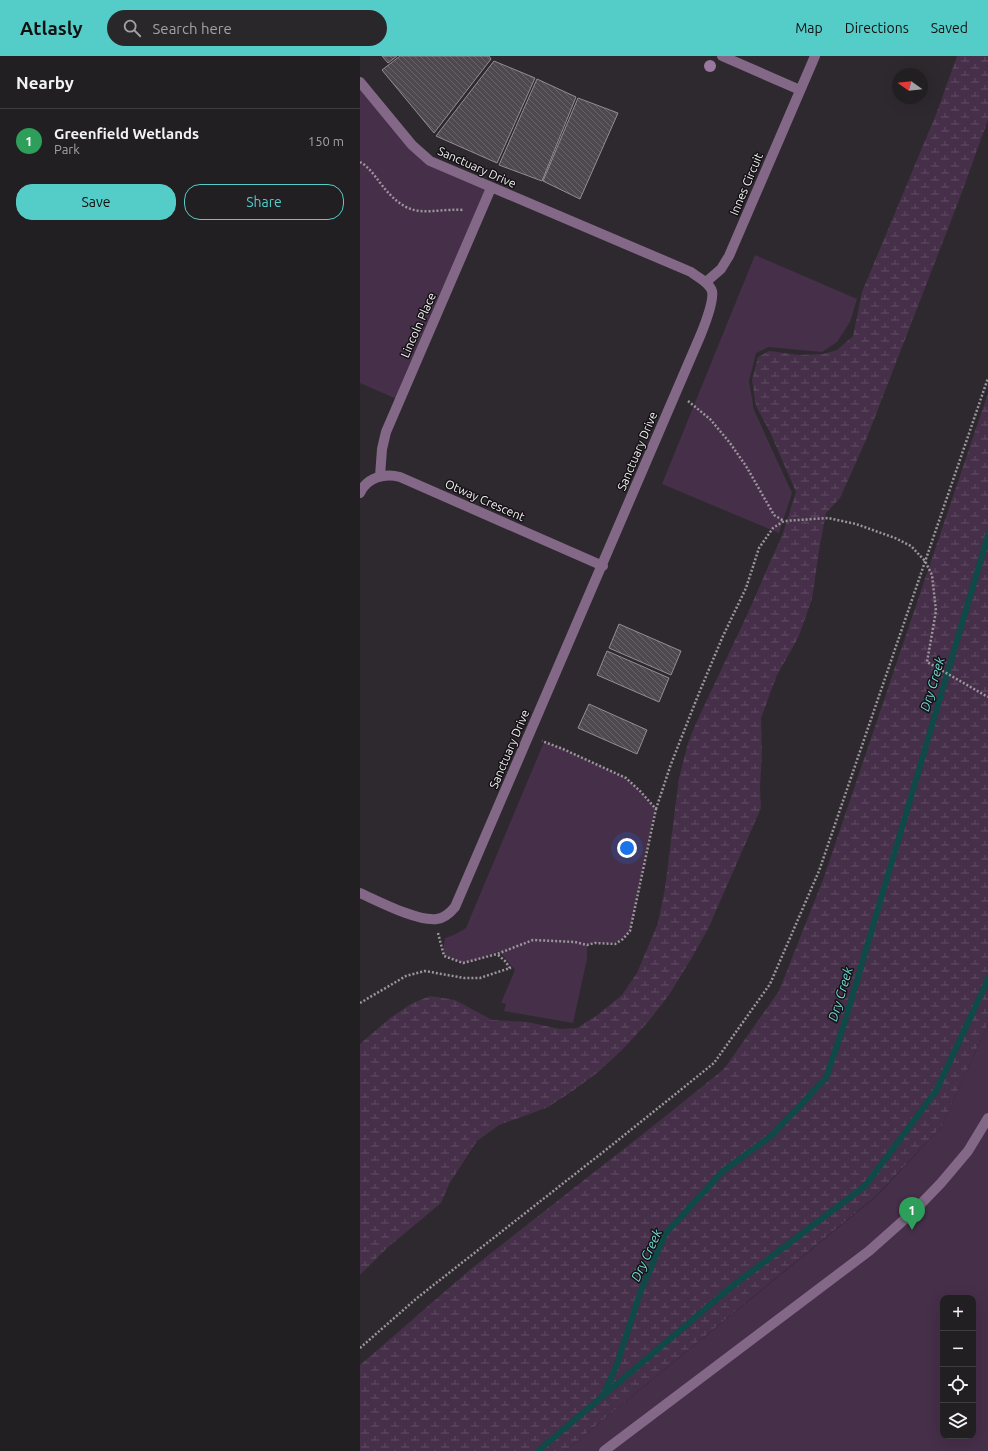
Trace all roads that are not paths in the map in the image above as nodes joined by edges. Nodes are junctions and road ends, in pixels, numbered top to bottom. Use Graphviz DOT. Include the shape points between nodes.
graph roads {
  1 [pos="722,56"];
  2 [pos="815,56"];
  3 [pos="360,82"];
  4 [pos="800,90"];
  5 [pos="492,188"];
  6 [pos="706,282"];
  7 [pos="380,476"];
  8 [pos="360,493"];
  9 [pos="603,566"];
  10 [pos="360,893"];
  11 [pos="988,1118"];
  12 [pos="604,1451"];
  1 -- 4 [label="street"];
  2 -- 4 [label="street, Innes Circuit"];
  3 -- 5 [label="street, Sanctuary Drive" via="420,153"];
  4 -- 6 [label="street, Innes Circuit" via="729,256 721,269"];
  5 -- 6 [label="street, Sanctuary Drive" via="690,272"];
  5 -- 7 [label="street, Lincoln Place" via="386,432"];
  6 -- 9 [label="street, Sanctuary Drive" via="712,291 711,305 702,334"];
  7 -- 8 [label="street" via="372,480"];
  7 -- 9 [label="street, Otway Crescent" via="400,477"];
  9 -- 10 [label="street, Sanctuary Drive" via="455,907 448,915 434,919 415,916"];
  11 -- 12 [label="street" via="968,1151 941,1183 869,1251"];
}
